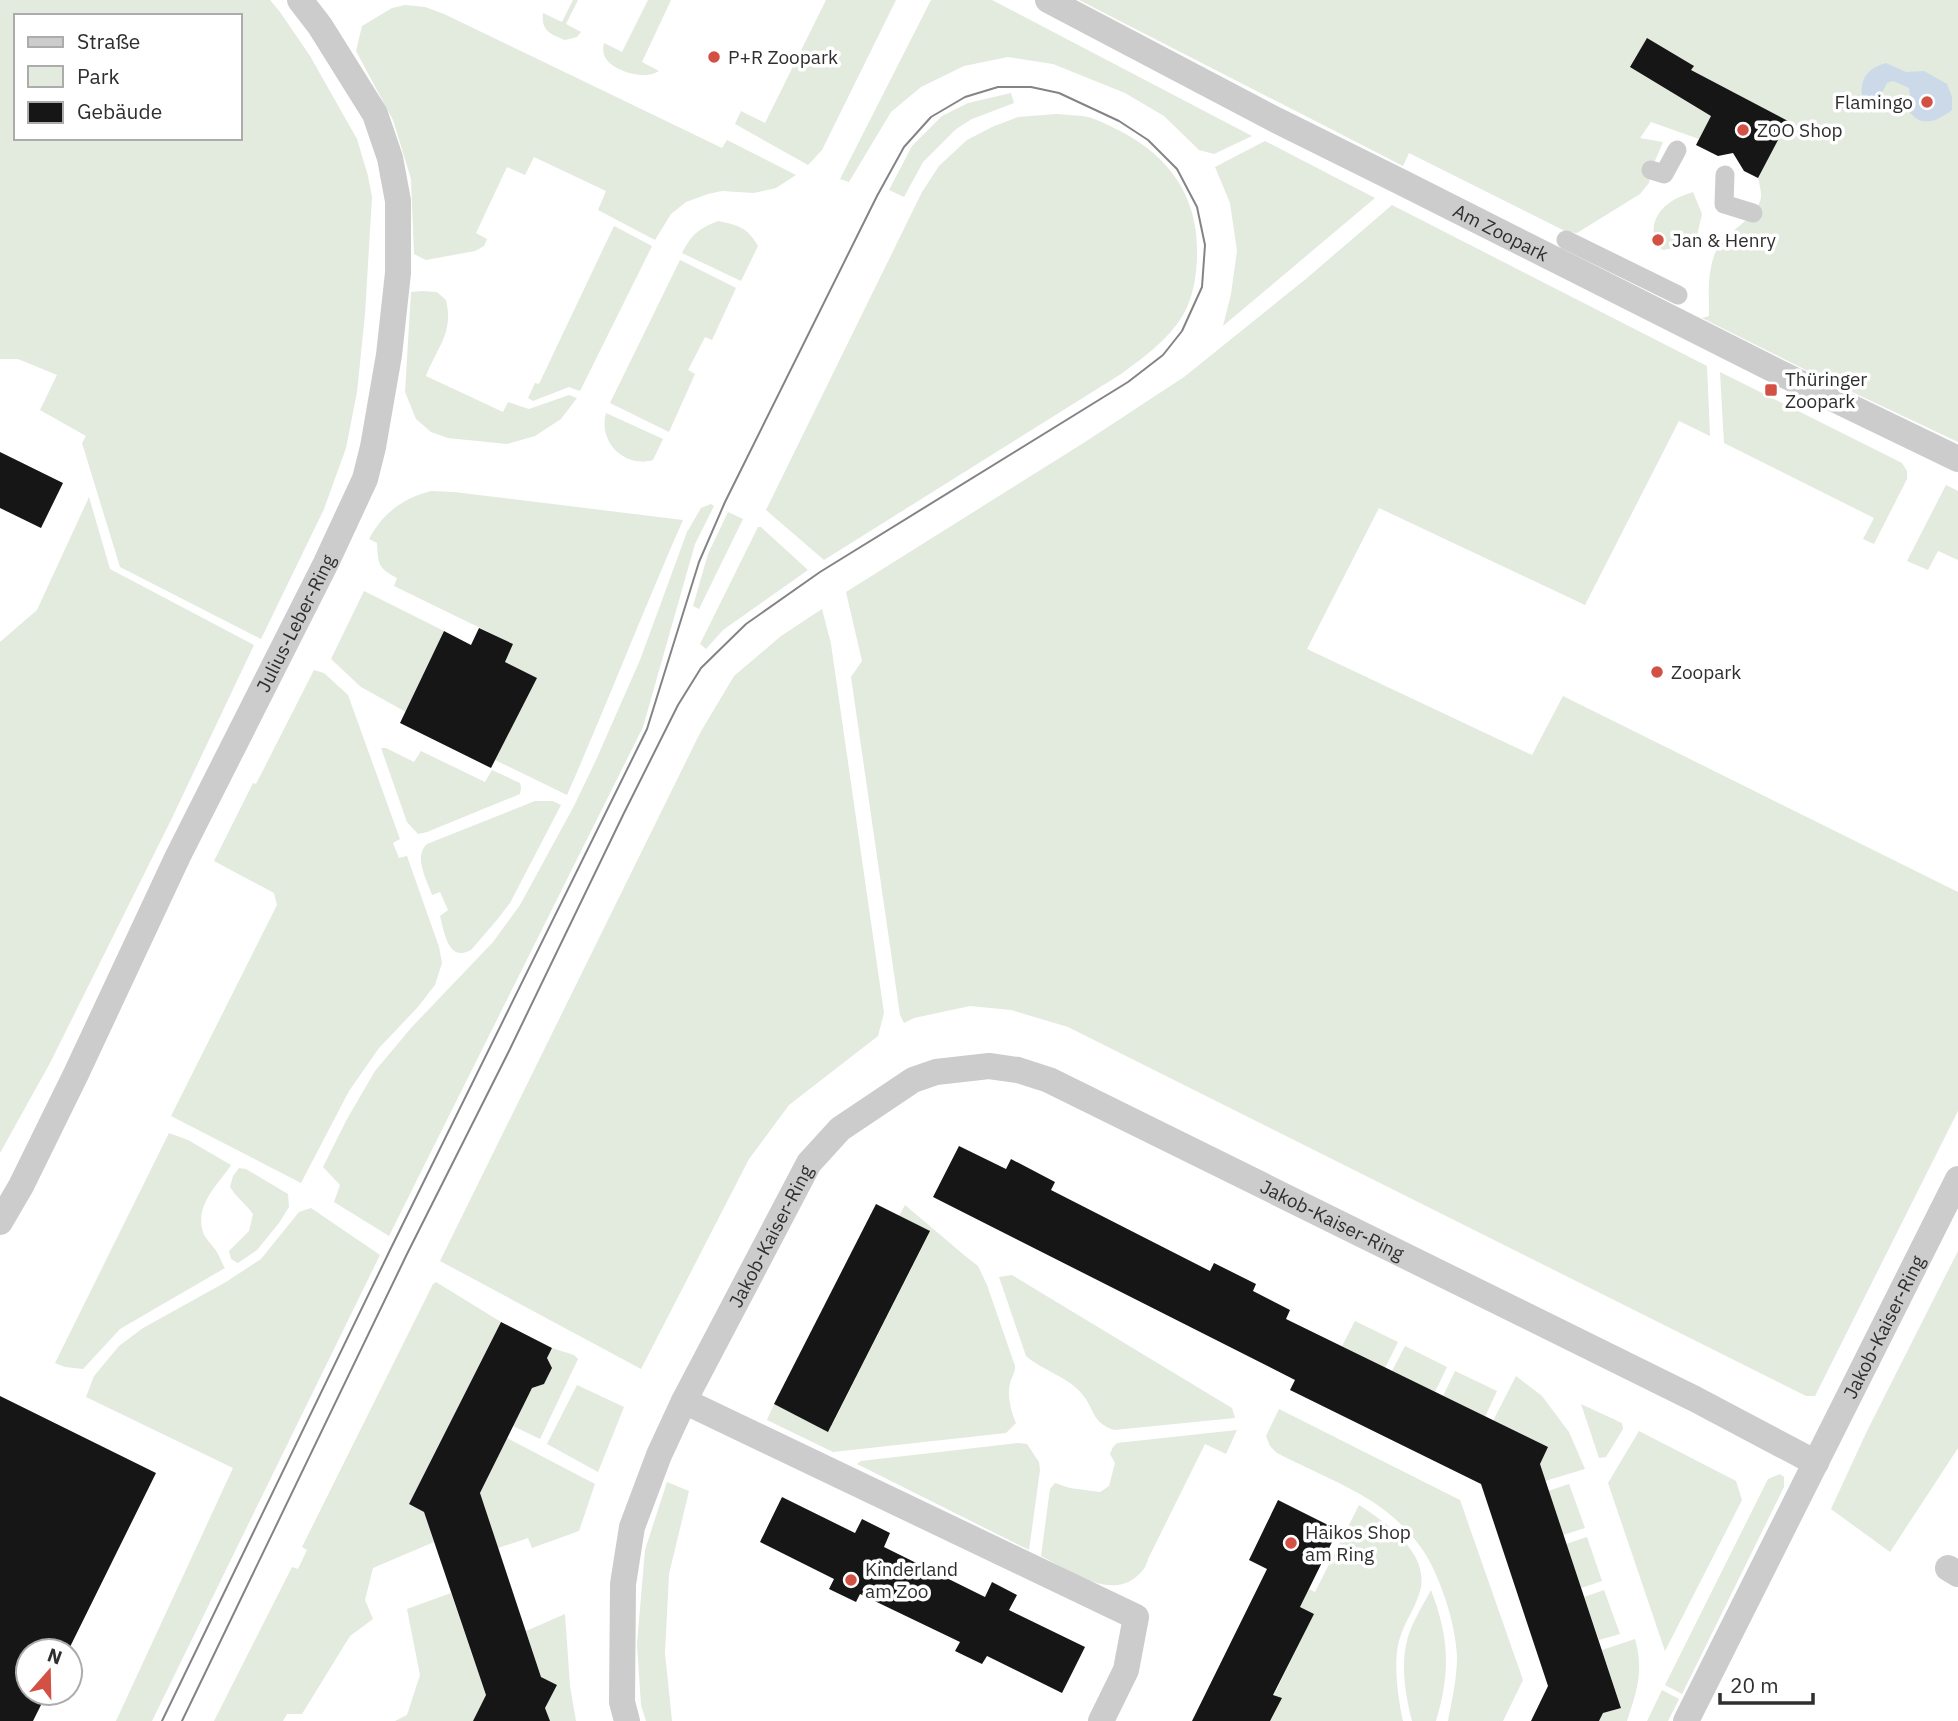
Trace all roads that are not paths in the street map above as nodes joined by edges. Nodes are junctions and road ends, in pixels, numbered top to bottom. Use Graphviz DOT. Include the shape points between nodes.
graph roads {
  1 [pos="300,0"];
  2 [pos="1048,0"];
  3 [pos="1677,150"];
  4 [pos="1651,170"];
  5 [pos="1725,175"];
  6 [pos="1753,213"];
  7 [pos="1566,240"];
  8 [pos="1678,295"];
  9 [pos="1958,459"];
  10 [pos="1958,1179"];
  11 [pos="0,1222"];
  12 [pos="684,1401"];
  13 [pos="1816,1462"];
  14 [pos="627,1721"];
  15 [pos="1101,1721"];
  16 [pos="1686,1721"];
  1 -- 11 [label="street, Julius-Leber-Ring" via="374,114 390,158 398,201 398,273 373,447 365,479 326,563"];
  2 -- 9 [label="street, Am Zoopark" via="1276,120"];
  3 -- 4 [label="street" via="1664,173"];
  5 -- 6 [label="street" via="1724,204"];
  7 -- 8 [label="street, Am Zoopark"];
  10 -- 13 [label="street, Jakob-Kaiser-Ring"];
  12 -- 13 [label="street, Jakob-Kaiser-Ring" via="808,1163 840,1129 913,1080 936,1072 989,1066 1049,1080"];
  12 -- 14 [label="street, Jakob-Kaiser-Ring" via="632,1527 623,1584 622,1702"];
  12 -- 15 [label="street" via="1136,1617 1126,1670"];
  13 -- 16 [label="street"];
}
